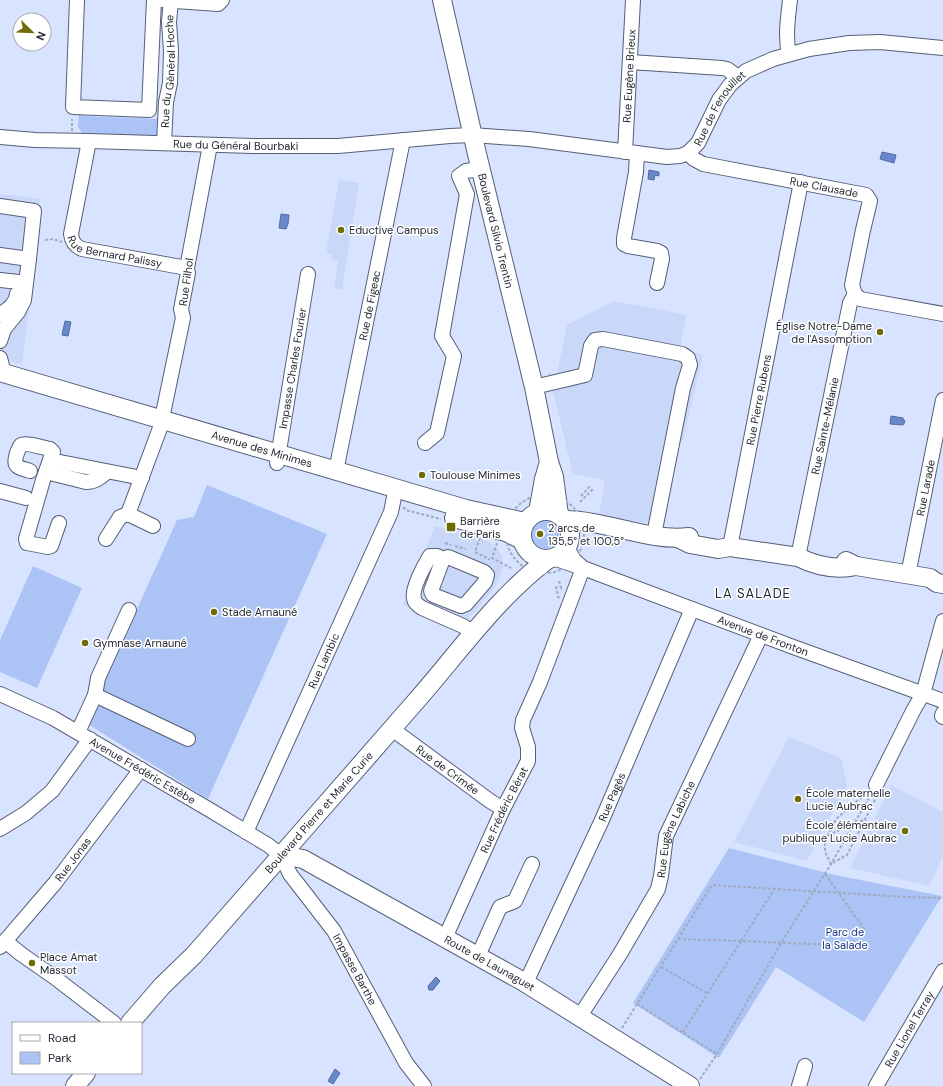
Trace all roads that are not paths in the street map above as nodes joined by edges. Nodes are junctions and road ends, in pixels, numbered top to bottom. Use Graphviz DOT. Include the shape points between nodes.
graph roads {
  1 [pos="77,0"];
  2 [pos="154,0"];
  3 [pos="158,0"];
  4 [pos="171,0"];
  5 [pos="222,0"];
  6 [pos="442,0"];
  7 [pos="633,0"];
  8 [pos="790,0"];
  9 [pos="943,48"];
  10 [pos="789,54"];
  11 [pos="630,62"];
  12 [pos="738,77"];
  13 [pos="472,135"];
  14 [pos="0,137"];
  15 [pos="403,140"];
  16 [pos="89,141"];
  17 [pos="164,143"];
  18 [pos="210,145"];
  19 [pos="631,153"];
  20 [pos="688,154"];
  21 [pos="480,169"];
  22 [pos="801,182"];
  23 [pos="0,206"];
  24 [pos="0,255"];
  25 [pos="25,258"];
  26 [pos="187,268"];
  27 [pos="308,274"];
  28 [pos="0,280"];
  29 [pos="19,282"];
  30 [pos="657,283"];
  31 [pos="855,294"];
  32 [pos="943,314"];
  33 [pos="0,315"];
  34 [pos="0,340"];
  35 [pos="1,371"];
  36 [pos="534,387"];
  37 [pos="943,400"];
  38 [pos="161,424"];
  39 [pos="425,443"];
  40 [pos="277,458"];
  41 [pos="549,462"];
  42 [pos="48,466"];
  43 [pos="30,471"];
  44 [pos="336,471"];
  45 [pos="142,478"];
  46 [pos="0,492"];
  47 [pos="396,495"];
  48 [pos="26,498"];
  49 [pos="527,511"];
  50 [pos="128,514"];
  51 [pos="562,517"];
  52 [pos="58,523"];
  53 [pos="153,526"];
  54 [pos="625,530"];
  55 [pos="654,535"];
  56 [pos="106,538"];
  57 [pos="568,542"];
  58 [pos="730,547"];
  59 [pos="519,548"];
  60 [pos="798,557"];
  61 [pos="550,559"];
  62 [pos="443,560"];
  63 [pos="583,568"];
  64 [pos="908,575"];
  65 [pos="939,580"];
  66 [pos="503,598"];
  67 [pos="692,609"];
  68 [pos="129,610"];
  69 [pos="943,621"];
  70 [pos="474,633"];
  71 [pos="761,635"];
  72 [pos="0,694"];
  73 [pos="924,694"];
  74 [pos="95,695"];
  75 [pos="943,701"];
  76 [pos="943,713"];
  77 [pos="943,717"];
  78 [pos="392,729"];
  79 [pos="78,732"];
  80 [pos="90,739"];
  81 [pos="188,739"];
  82 [pos="141,769"];
  83 [pos="876,785"];
  84 [pos="503,809"];
  85 [pos="0,829"];
  86 [pos="246,832"];
  87 [pos="281,855"];
  88 [pos="532,864"];
  89 [pos="445,938"];
  90 [pos="2,944"];
  91 [pos="478,956"];
  92 [pos="943,971"];
  93 [pos="524,982"];
  94 [pos="580,1016"];
  95 [pos="113,1022"];
  96 [pos="131,1022"];
  97 [pos="805,1066"];
  98 [pos="85,1074"];
  99 [pos="418,1084"];
  100 [pos="694,1084"];
  101 [pos="74,1086"];
  102 [pos="799,1086"];
  103 [pos="876,1086"];
  1 -- 2 [label="street" via="73,107 148,110"];
  3 -- 4 [label="street"];
  4 -- 5 [label="street" via="218,4"];
  4 -- 17 [label="street, Rue du Général Hoche" via="170,83 166,102"];
  6 -- 13 [label="main road, Boulevard Silvio Trentin"];
  7 -- 11 [label="street, Rue Eugène Brieux"];
  8 -- 10 [label="street" via="787,31"];
  9 -- 10 [label="street, Rue de Fenouillet" via="880,42 832,45"];
  10 -- 12 [label="street, Rue de Fenouillet" via="768,61"];
  11 -- 12 [label="street" via="722,68"];
  11 -- 19 [label="street, Rue Eugène Brieux"];
  12 -- 20 [label="street, Rue de Fenouillet" via="723,93 698,143"];
  13 -- 15 [label="street, Rue du Général Bourbaki"];
  13 -- 19 [label="street, Rue de Fenouillet" via="529,139"];
  13 -- 21 [label="main road, Boulevard Silvio Trentin"];
  14 -- 16 [label="street, Rue du Général Bourbaki"];
  15 -- 18 [label="street, Rue du Général Bourbaki" via="338,146"];
  15 -- 44 [label="street, Rue de Figeac"];
  16 -- 17 [label="street, Rue du Général Bourbaki"];
  16 -- 26 [label="street, Rue Bernard Palissy" via="71,234 75,245"];
  17 -- 18 [label="street, Rue du Général Bourbaki"];
  18 -- 26 [label="street, Rue Filhol"];
  19 -- 20 [label="street, Rue de Fenouillet" via="667,157"];
  19 -- 30 [label="street, Rue Eugène Brieux" via="636,172 624,244 661,254"];
  20 -- 22 [label="street, Rue Clausade" via="703,164"];
  21 -- 36 [label="main road, Boulevard Silvio Trentin"];
  21 -- 39 [label="street" via="459,176 467,194 442,336 454,356 437,433"];
  22 -- 31 [label="street, Rue Clausade" via="866,196 870,201 852,284"];
  22 -- 58 [label="street, Rue Pierre Rubens"];
  23 -- 25 [label="street" via="34,210"];
  24 -- 25 [label="street"];
  25 -- 29 [label="street"];
  25 -- 34 [label="street" via="24,300 4,329"];
  26 -- 38 [label="street, Rue Filhol" via="181,309 183,318"];
  27 -- 40 [label="street, Impasse Charles Fourier"];
  28 -- 29 [label="street"];
  29 -- 33 [label="street" via="16,300"];
  31 -- 32 [label="street" via="860,299"];
  31 -- 60 [label="street, Rue Sainte-Mélanie" via="850,302"];
  35 -- 38 [label="main road, Avenue des Minimes"];
  36 -- 41 [label="main road, Boulevard Silvio Trentin"];
  36 -- 55 [label="street" via="585,375 591,346 595,340 603,339 682,354 688,358 690,365 683,388"];
  37 -- 64 [label="street, Rue Larade"];
  38 -- 40 [label="main road, Avenue des Minimes"];
  38 -- 45 [label="street, Rue Filhol"];
  40 -- 44 [label="main road, Avenue des Minimes"];
  40 -- 47 [label="main road, Avenue des Minimes"];
  41 -- 49 [label="main road, Boulevard Silvio Trentin" via="544,480"];
  41 -- 51 [label="main road, Boulevard Silvio Trentin"];
  42 -- 43 [label="street" via="53,452 50,449 21,445 15,465"];
  42 -- 45 [label="street"];
  42 -- 52 [label="street" via="26,538 27,542 51,546"];
  44 -- 47 [label="main road, Avenue des Minimes"];
  45 -- 50 [label="street, Rue Filhol"];
  46 -- 48 [label="street"];
  47 -- 49 [label="main road, Avenue des Minimes" via="466,509"];
  47 -- 59 [label="main road, Avenue des Minimes" via="506,532"];
  47 -- 86 [label="street, Rue Lambic" via="391,512"];
  49 -- 51 [label="main road" via="549,511"];
  49 -- 59 [label="main road"];
  50 -- 53 [label="street"];
  50 -- 56 [label="street" via="120,518"];
  51 -- 54 [label="main road"];
  51 -- 57 [label="main road" via="568,525"];
  54 -- 55 [label="main road"];
  54 -- 57 [label="main road" via="600,531"];
  55 -- 58 [label="main road" via="678,538 690,544 718,549"];
  57 -- 61 [label="main road" via="563,552"];
  57 -- 63 [label="street, Avenue de Fronton" via="574,560"];
  58 -- 60 [label="main road"];
  59 -- 61 [label="main road" via="534,557"];
  59 -- 66 [label="main road, Boulevard Pierre et Marie Curie" via="520,565"];
  60 -- 64 [label="main road" via="825,566 845,569 856,566"];
  61 -- 63 [label="street, Avenue de Fronton"];
  61 -- 66 [label="main road, Boulevard Pierre et Marie Curie"];
  62 -- 70 [label="street" via="437,556 430,556 425,563 413,598 422,608"];
  63 -- 67 [label="street, Avenue de Fronton"];
  63 -- 84 [label="street, Rue Frédéric Bérat" via="523,720 528,761"];
  64 -- 65 [label="main road"];
  66 -- 70 [label="main road, Boulevard Pierre et Marie Curie"];
  67 -- 71 [label="street, Avenue de Fronton"];
  67 -- 93 [label="street, Rue Pagès" via="602,820"];
  68 -- 74 [label="street" via="98,678"];
  69 -- 73 [label="street"];
  70 -- 78 [label="main road, Boulevard Pierre et Marie Curie"];
  71 -- 73 [label="street, Avenue de Fronton"];
  71 -- 94 [label="street, Rue Eugène Labiche" via="666,836 658,888"];
  72 -- 79 [label="street, Avenue Frédéric Estèbe" via="41,711"];
  73 -- 75 [label="street, Avenue de Fronton"];
  73 -- 83 [label="street"];
  74 -- 79 [label="street"];
  74 -- 81 [label="street"];
  76 -- 77 [label="street"];
  78 -- 84 [label="street, Rue de Crimée"];
  78 -- 87 [label="main road, Boulevard Pierre et Marie Curie"];
  79 -- 80 [label="street, Avenue Frédéric Estèbe"];
  80 -- 82 [label="street, Avenue Frédéric Estèbe"];
  80 -- 85 [label="street" via="52,791 26,813"];
  82 -- 86 [label="street, Avenue Frédéric Estèbe"];
  82 -- 90 [label="street, Rue Jonas" via="55,883"];
  84 -- 89 [label="street, Rue Frédéric Bérat"];
  86 -- 87 [label="street, Avenue Frédéric Estèbe"];
  87 -- 89 [label="main road, Route de Launaguet" via="303,859"];
  87 -- 96 [label="main road, Boulevard Pierre et Marie Curie" via="194,955 162,986"];
  87 -- 99 [label="street, Impasse Barthe" via="290,874 334,931"];
  88 -- 91 [label="street" via="515,901 500,907"];
  89 -- 91 [label="main road, Route de Launaguet"];
  90 -- 95 [label="street" via="54,977"];
  91 -- 93 [label="main road, Route de Launaguet"];
  92 -- 103 [label="street, Rue Lionel Terray"];
  93 -- 94 [label="main road, Route de Launaguet"];
  94 -- 100 [label="main road, Route de Launaguet"];
  97 -- 102 [label="street"];
  98 -- 101 [label="main road"];
}
